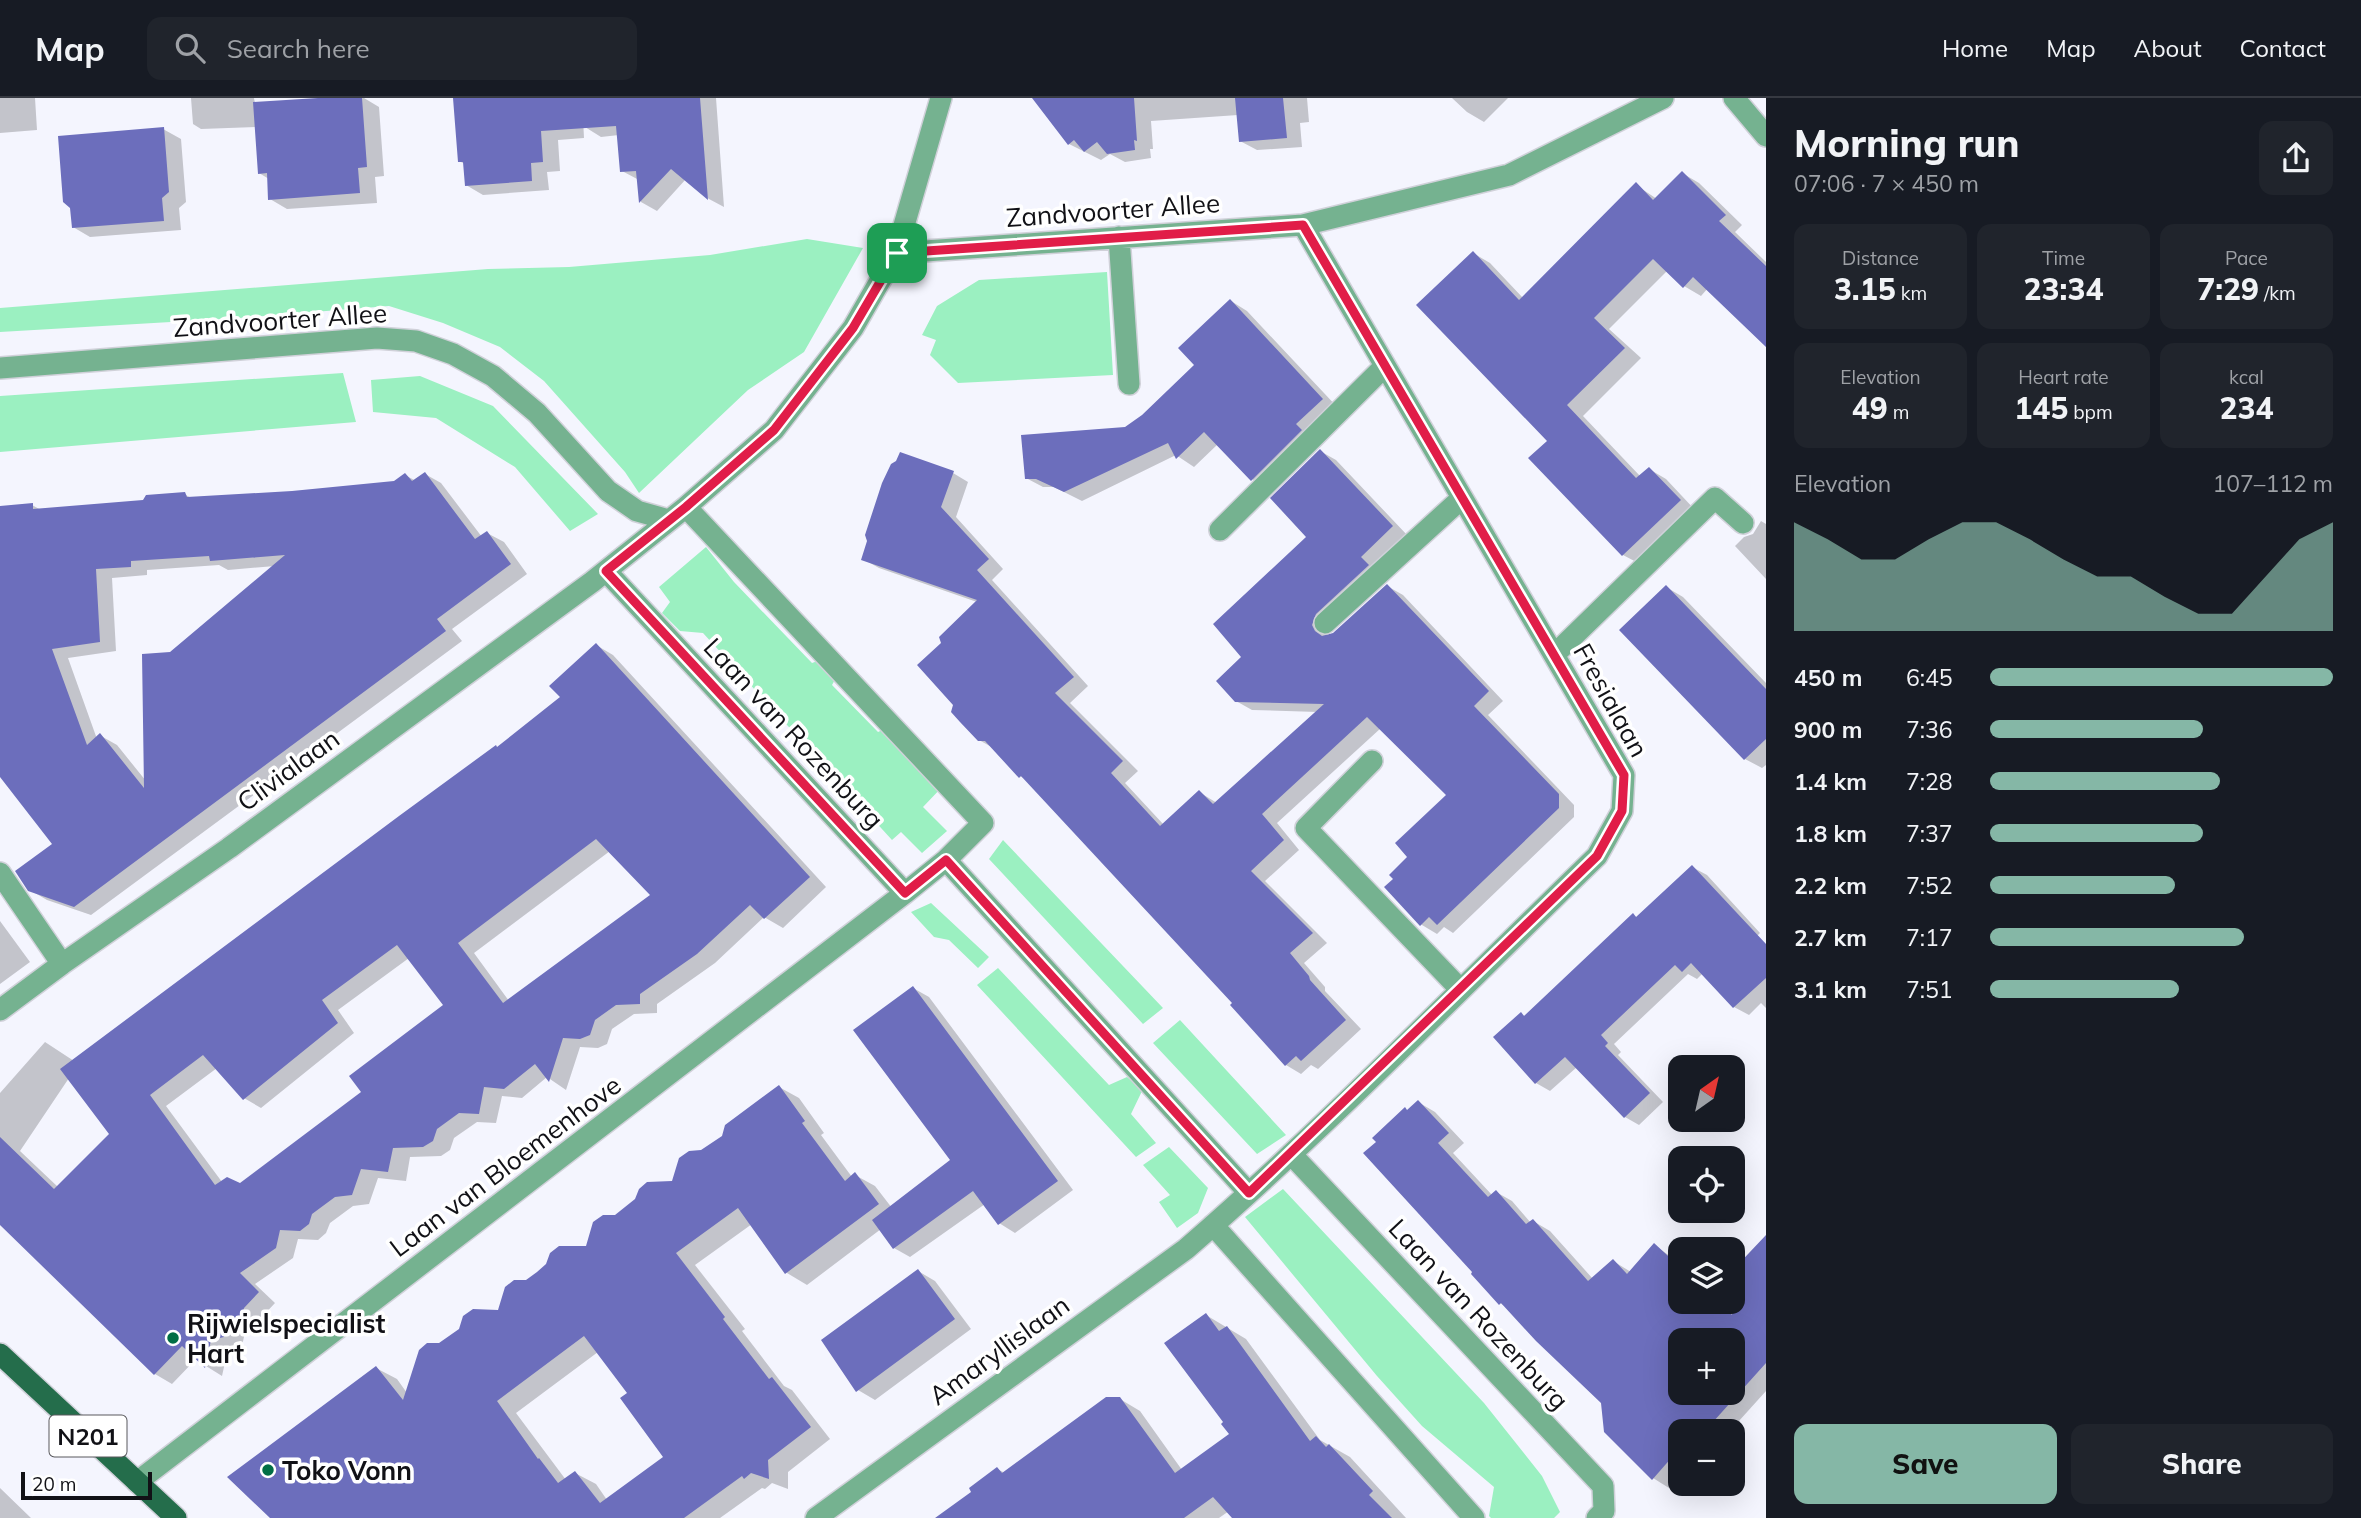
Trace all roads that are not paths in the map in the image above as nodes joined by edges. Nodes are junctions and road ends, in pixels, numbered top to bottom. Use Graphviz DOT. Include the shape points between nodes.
graph roads {
  1 [pos="941,98"];
  2 [pos="1663,98"];
  3 [pos="1734,98"];
  4 [pos="1766,136"];
  5 [pos="1303,225"];
  6 [pos="1119,237"];
  7 [pos="897,253"];
  8 [pos="1385,366"];
  9 [pos="0,368"];
  10 [pos="1129,384"];
  11 [pos="1462,498"];
  12 [pos="677,513"];
  13 [pos="1743,523"];
  14 [pos="1220,530"];
  15 [pos="606,571"];
  16 [pos="1325,623"];
  17 [pos="1554,656"];
  18 [pos="1372,761"];
  19 [pos="946,860"];
  20 [pos="0,873"];
  21 [pos="905,893"];
  22 [pos="62,964"];
  23 [pos="1460,989"];
  24 [pos="0,1010"];
  25 [pos="1291,1154"];
  26 [pos="1249,1193"];
  27 [pos="1213,1226"];
  28 [pos="0,1354"];
  29 [pos="138,1482"];
  30 [pos="176,1518"];
  31 [pos="817,1518"];
  32 [pos="1474,1518"];
  33 [pos="1597,1518"];
  1 -- 7 [label="street"];
  2 -- 5 [label="street, Zandvoorter Allee" via="1509,175"];
  3 -- 4 [label="street"];
  5 -- 6 [label="street, Zandvoorter Allee"];
  5 -- 8 [label="street, Fresialaan"];
  6 -- 7 [label="street, Zandvoorter Allee"];
  6 -- 10 [label="street"];
  7 -- 12 [label="street" via="853,328 774,430"];
  8 -- 11 [label="street, Fresialaan"];
  8 -- 14 [label="street"];
  9 -- 12 [label="street, Zandvoorter Allee" via="377,338 416,341 493,376 537,413 608,491 637,511"];
  11 -- 16 [label="street"];
  11 -- 17 [label="street, Fresialaan"];
  12 -- 15 [label="street"];
  12 -- 19 [label="street" via="983,822"];
  13 -- 17 [label="street" via="1715,498"];
  15 -- 21 [label="street, Laan van Rozenburg"];
  15 -- 22 [label="street, Clivialaan" via="229,848"];
  17 -- 23 [label="street, Fresialaan" via="1624,775 1622,811 1597,856"];
  18 -- 23 [label="street" via="1306,828"];
  19 -- 21 [label="street"];
  19 -- 26 [label="street"];
  20 -- 22 [label="street"];
  21 -- 29 [label="street, Laan van Bloemenhove"];
  22 -- 24 [label="street, Clivialaan"];
  23 -- 25 [label="street, Fresialaan"];
  25 -- 26 [label="street, Fresialaan"];
  25 -- 33 [label="street, Laan van Rozenburg" via="1603,1486 1604,1511"];
  26 -- 27 [label="street, Fresialaan"];
  27 -- 31 [label="street, Amaryllislaan"];
  27 -- 32 [label="street"];
  28 -- 29 [label="main road, N201"];
  29 -- 30 [label="main road, N201"];
}
